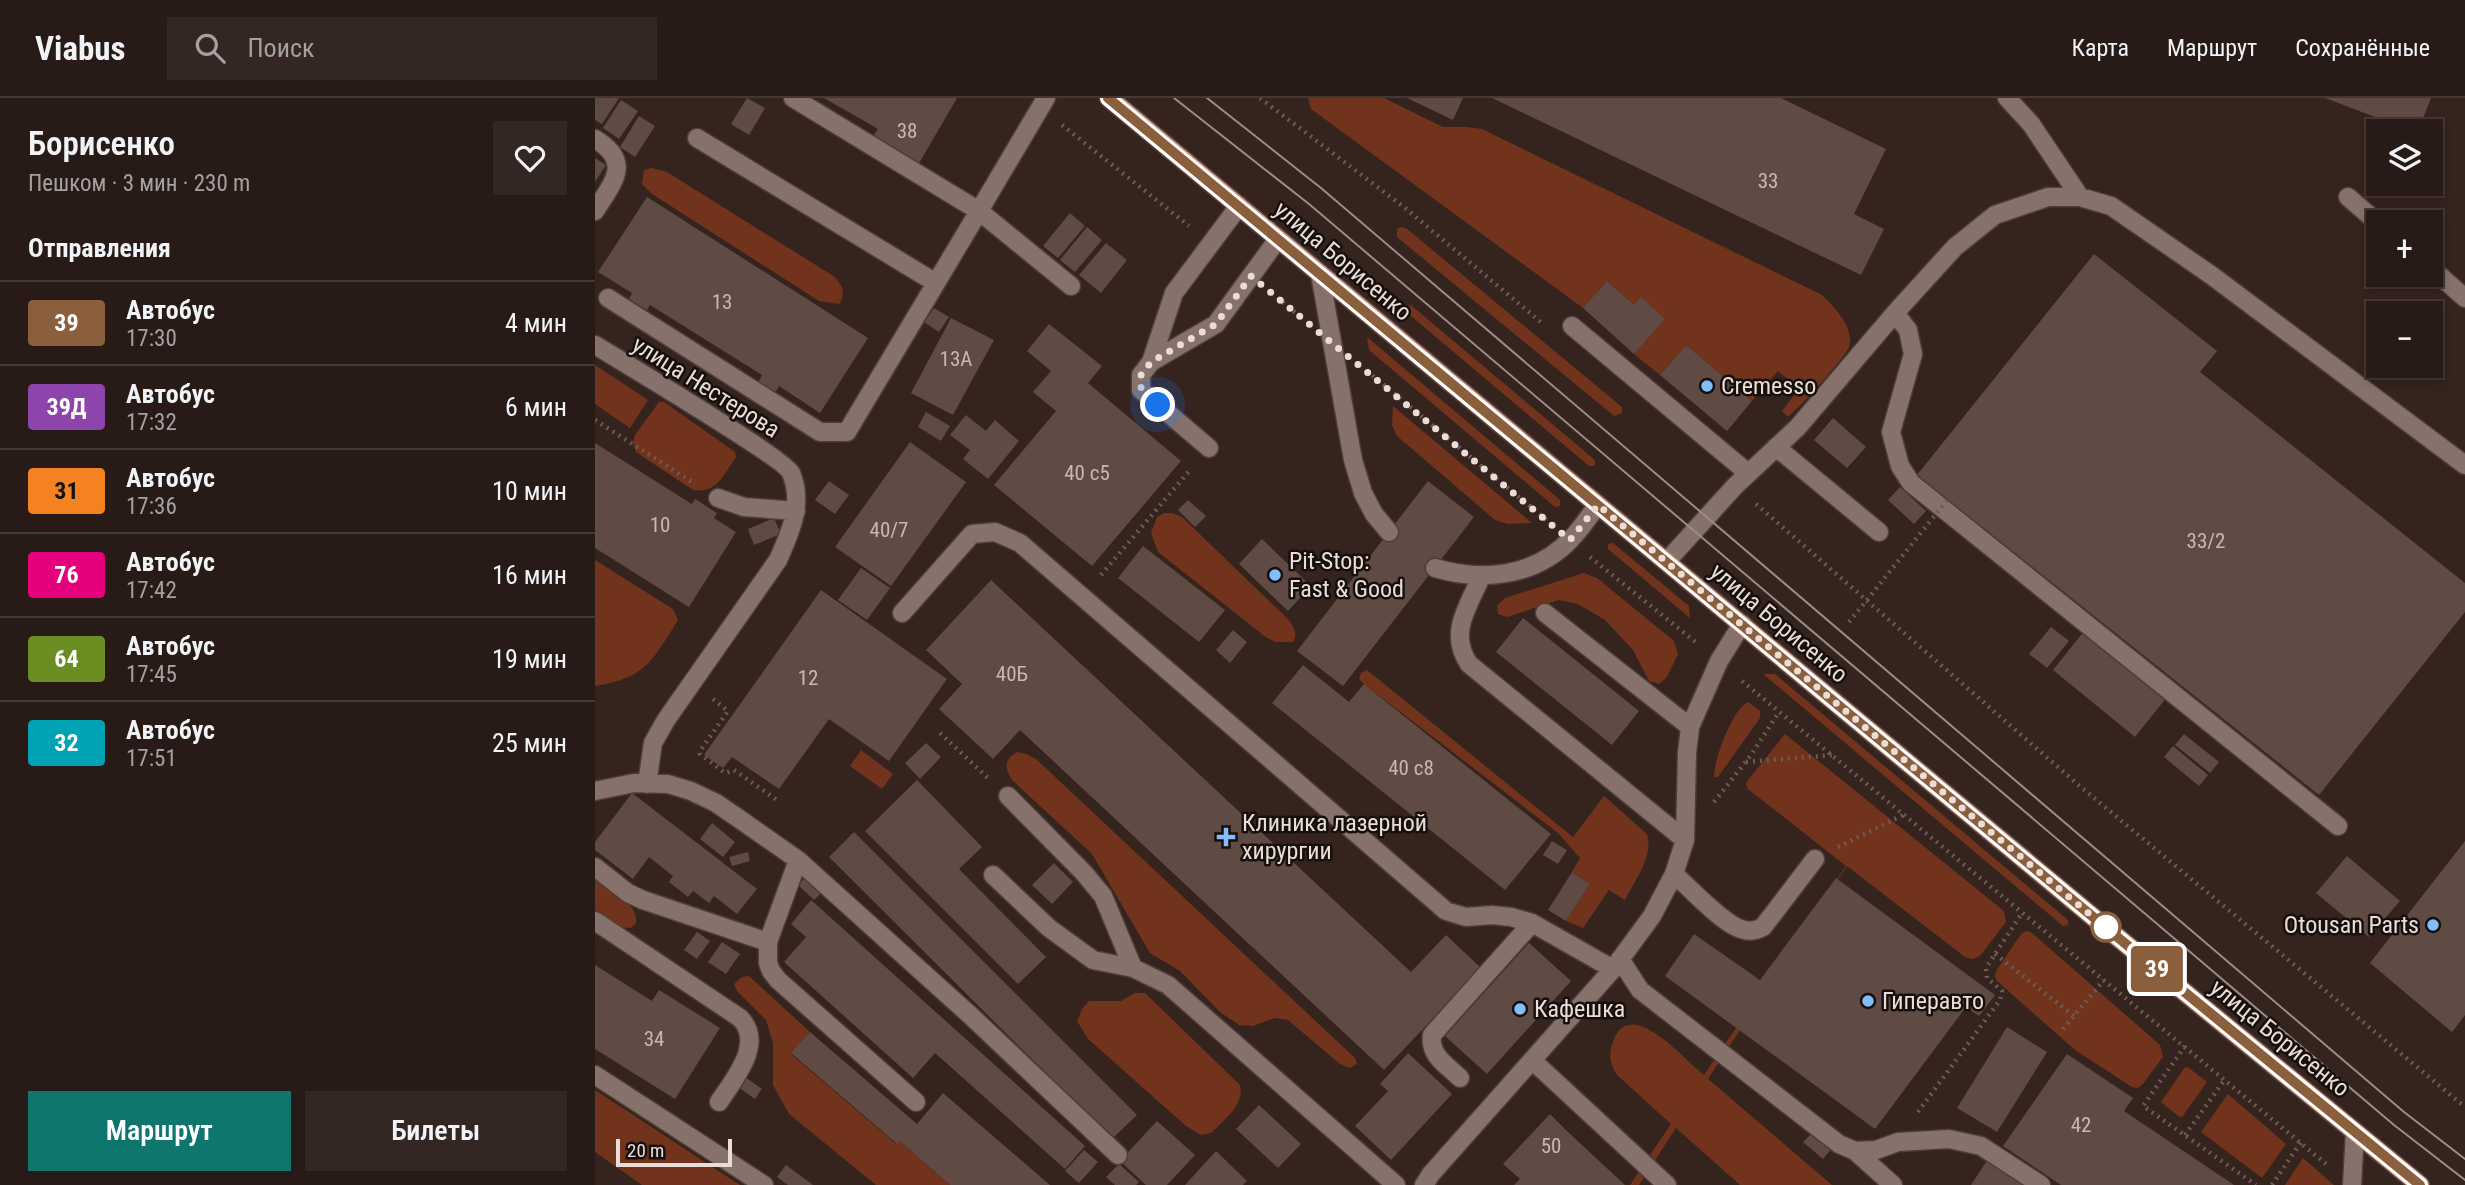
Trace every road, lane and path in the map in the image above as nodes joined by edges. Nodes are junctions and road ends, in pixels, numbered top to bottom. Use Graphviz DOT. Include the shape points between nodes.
graph roads {
  1 [pos="793,98"];
  2 [pos="1108,98"];
  3 [pos="2007,98"];
  4 [pos="1044,103"];
  5 [pos="697,138"];
  6 [pos="595,139"];
  7 [pos="2080,197"];
  8 [pos="2348,197"];
  9 [pos="1239,206"];
  10 [pos="595,211"];
  11 [pos="979,211"];
  12 [pos="2366,213"];
  13 [pos="1278,239"];
  14 [pos="1210,243"];
  15 [pos="1320,274"];
  16 [pos="1251,276"];
  17 [pos="2443,279"];
  18 [pos="936,283"];
  19 [pos="1071,286"];
  20 [pos="608,298"];
  21 [pos="2465,298"];
  22 [pos="1895,313"];
  23 [pos="1572,326"];
  24 [pos="1333,344"];
  25 [pos="595,345"];
  26 [pos="1151,362"];
  27 [pos="595,420"];
  28 [pos="1776,447"];
  29 [pos="1209,448"];
  30 [pos="1195,464"];
  31 [pos="2465,465"];
  32 [pos="1748,474"];
  33 [pos="718,498"];
  34 [pos="1948,499"];
  35 [pos="1598,505"];
  36 [pos="796,511"];
  37 [pos="1389,532"];
  38 [pos="1879,533"];
  39 [pos="1570,540"];
  40 [pos="1117,557"];
  41 [pos="1667,561"];
  42 [pos="1434,568"];
  43 [pos="1481,577"];
  44 [pos="1545,612"];
  45 [pos="902,613"];
  46 [pos="1849,622"];
  47 [pos="1742,624"];
  48 [pos="1719,661"];
  49 [pos="728,710"];
  50 [pos="1779,712"];
  51 [pos="1691,727"];
  52 [pos="940,733"];
  53 [pos="1751,755"];
  54 [pos="1833,755"];
  55 [pos="1745,762"];
  56 [pos="647,784"];
  57 [pos="2082,788"];
  58 [pos="595,791"];
  59 [pos="1008,796"];
  60 [pos="777,800"];
  61 [pos="1906,814"];
  62 [pos="2338,826"];
  63 [pos="1685,840"];
  64 [pos="1815,859"];
  65 [pos="798,860"];
  66 [pos="595,867"];
  67 [pos="1675,874"];
  68 [pos="993,875"];
  69 [pos="2022,913"];
  70 [pos="595,921"];
  71 [pos="1532,923"];
  72 [pos="768,942"];
  73 [pos="1995,954"];
  74 [pos="1616,964"];
  75 [pos="1133,968"];
  76 [pos="2104,980"];
  77 [pos="2074,1016"];
  78 [pos="2063,1029"];
  79 [pos="2185,1046"];
  80 [pos="1533,1061"];
  81 [pos="595,1075"];
  82 [pos="1460,1078"];
  83 [pos="2225,1079"];
  84 [pos="719,1102"];
  85 [pos="916,1102"];
  86 [pos="2465,1107"];
  87 [pos="2355,1132"];
  88 [pos="2185,1135"];
  89 [pos="1898,1142"];
  90 [pos="2301,1142"];
  91 [pos="1855,1151"];
  92 [pos="1118,1155"];
  93 [pos="2331,1168"];
  94 [pos="764,1185"];
  95 [pos="1395,1185"];
  96 [pos="1425,1185"];
  97 [pos="1667,1185"];
  98 [pos="1893,1185"];
  99 [pos="2041,1185"];
  100 [pos="2256,1185"];
  101 [pos="2272,1185"];
  102 [pos="2352,1185"];
  103 [pos="2420,1185"];
  1 -- 11 [label="lane"];
  2 -- 9 [label="main road, улица Борисенко"];
  3 -- 7 [label="lane" via="2031,124"];
  4 -- 11 [label="lane"];
  4 -- 14 [label="path"];
  5 -- 18 [label="lane"];
  6 -- 10 [label="lane" via="616,158 618,174"];
  7 -- 22 [label="lane" via="2048,197 1995,215 1955,247"];
  7 -- 31 [label="lane" via="2111,206"];
  8 -- 12 [label="lane"];
  9 -- 13 [label="main road, улица Борисенко"];
  9 -- 14 [label="lane"];
  11 -- 18 [label="lane"];
  11 -- 19 [label="lane"];
  13 -- 15 [label="main road, улица Борисенко"];
  13 -- 16 [label="lane"];
  14 -- 26 [label="lane" via="1174,293"];
  15 -- 24 [label="lane"];
  15 -- 35 [label="main road, улица Борисенко"];
  16 -- 24 [label="path"];
  16 -- 26 [label="lane" via="1216,324"];
  17 -- 21 [label="lane"];
  18 -- 20 [label="lane" via="847,432 831,434 820,432"];
  22 -- 28 [label="lane"];
  22 -- 62 [label="lane" via="1908,330 1913,354 1891,432 1900,466 1911,483"];
  23 -- 32 [label="lane"];
  24 -- 37 [label="lane" via="1353,460 1363,493"];
  24 -- 39 [label="path"];
  25 -- 36 [label="lane, улица Нестерова" via="790,470"];
  26 -- 29 [label="lane" via="1141,375 1141,390"];
  27 -- 33 [label="path"];
  28 -- 32 [label="lane"];
  28 -- 38 [label="lane"];
  30 -- 40 [label="path"];
  32 -- 41 [label="lane"];
  33 -- 36 [label="lane" via="744,507"];
  34 -- 46 [label="path, bridge"];
  35 -- 39 [label="lane"];
  35 -- 41 [label="main road, улица Борисенко"];
  36 -- 56 [label="lane" via="778,560 653,743"];
  39 -- 43 [label="lane" via="1532,566"];
  39 -- 48 [label="path"];
  41 -- 47 [label="main road, улица Борисенко"];
  42 -- 43 [label="lane"];
  43 -- 63 [label="lane" via="1458,636 1469,664"];
  44 -- 51 [label="lane"];
  45 -- 71 [label="lane" via="972,534 995,532 1020,543 1446,911"];
  47 -- 48 [label="lane"];
  47 -- 87 [label="main road, улица Борисенко"];
  48 -- 50 [label="path"];
  48 -- 51 [label="lane"];
  49 -- 60 [label="path" via="700,754 726,773 734,770"];
  50 -- 53 [label="path"];
  50 -- 54 [label="path"];
  51 -- 63 [label="lane"];
  52 -- 59 [label="path"];
  54 -- 55 [label="path"];
  54 -- 61 [label="path"];
  56 -- 58 [label="lane"];
  56 -- 65 [label="lane" via="668,784 716,803"];
  57 -- 86 [label="path"];
  59 -- 75 [label="lane" via="1103,896"];
  61 -- 64 [label="path"];
  61 -- 69 [label="path"];
  63 -- 67 [label="lane"];
  64 -- 67 [label="lane" via="1757,930 1739,929 1728,922"];
  65 -- 72 [label="lane"];
  65 -- 92 [label="lane"];
  66 -- 72 [label="lane" via="643,900"];
  67 -- 74 [label="lane" via="1652,916"];
  68 -- 75 [label="lane" via="1049,928 1093,960"];
  69 -- 73 [label="path"];
  69 -- 76 [label="path"];
  70 -- 84 [label="lane" via="746,1024 748,1051"];
  71 -- 74 [label="lane"];
  71 -- 82 [label="lane" via="1432,1035 1434,1053"];
  72 -- 85 [label="lane" via="768,963 778,980"];
  73 -- 77 [label="path"];
  73 -- 89 [label="path" via="1985,974 2002,991 2000,1000"];
  74 -- 80 [label="lane"];
  74 -- 91 [label="lane" via="1640,990 1839,1144"];
  75 -- 95 [label="lane" via="1168,985"];
  76 -- 77 [label="path"];
  76 -- 79 [label="path"];
  77 -- 78 [label="path"];
  79 -- 83 [label="path"];
  79 -- 88 [label="path" via="2143,1106"];
  80 -- 96 [label="lane"];
  80 -- 97 [label="lane"];
  81 -- 94 [label="lane"];
  83 -- 88 [label="path"];
  83 -- 90 [label="path"];
  87 -- 102 [label="lane"];
  87 -- 103 [label="main road, улица Борисенко"];
  88 -- 100 [label="path"];
  89 -- 91 [label="lane"];
  89 -- 99 [label="lane" via="1949,1139 1981,1146"];
  90 -- 93 [label="path"];
  90 -- 101 [label="path"];
  91 -- 98 [label="lane"];
}
